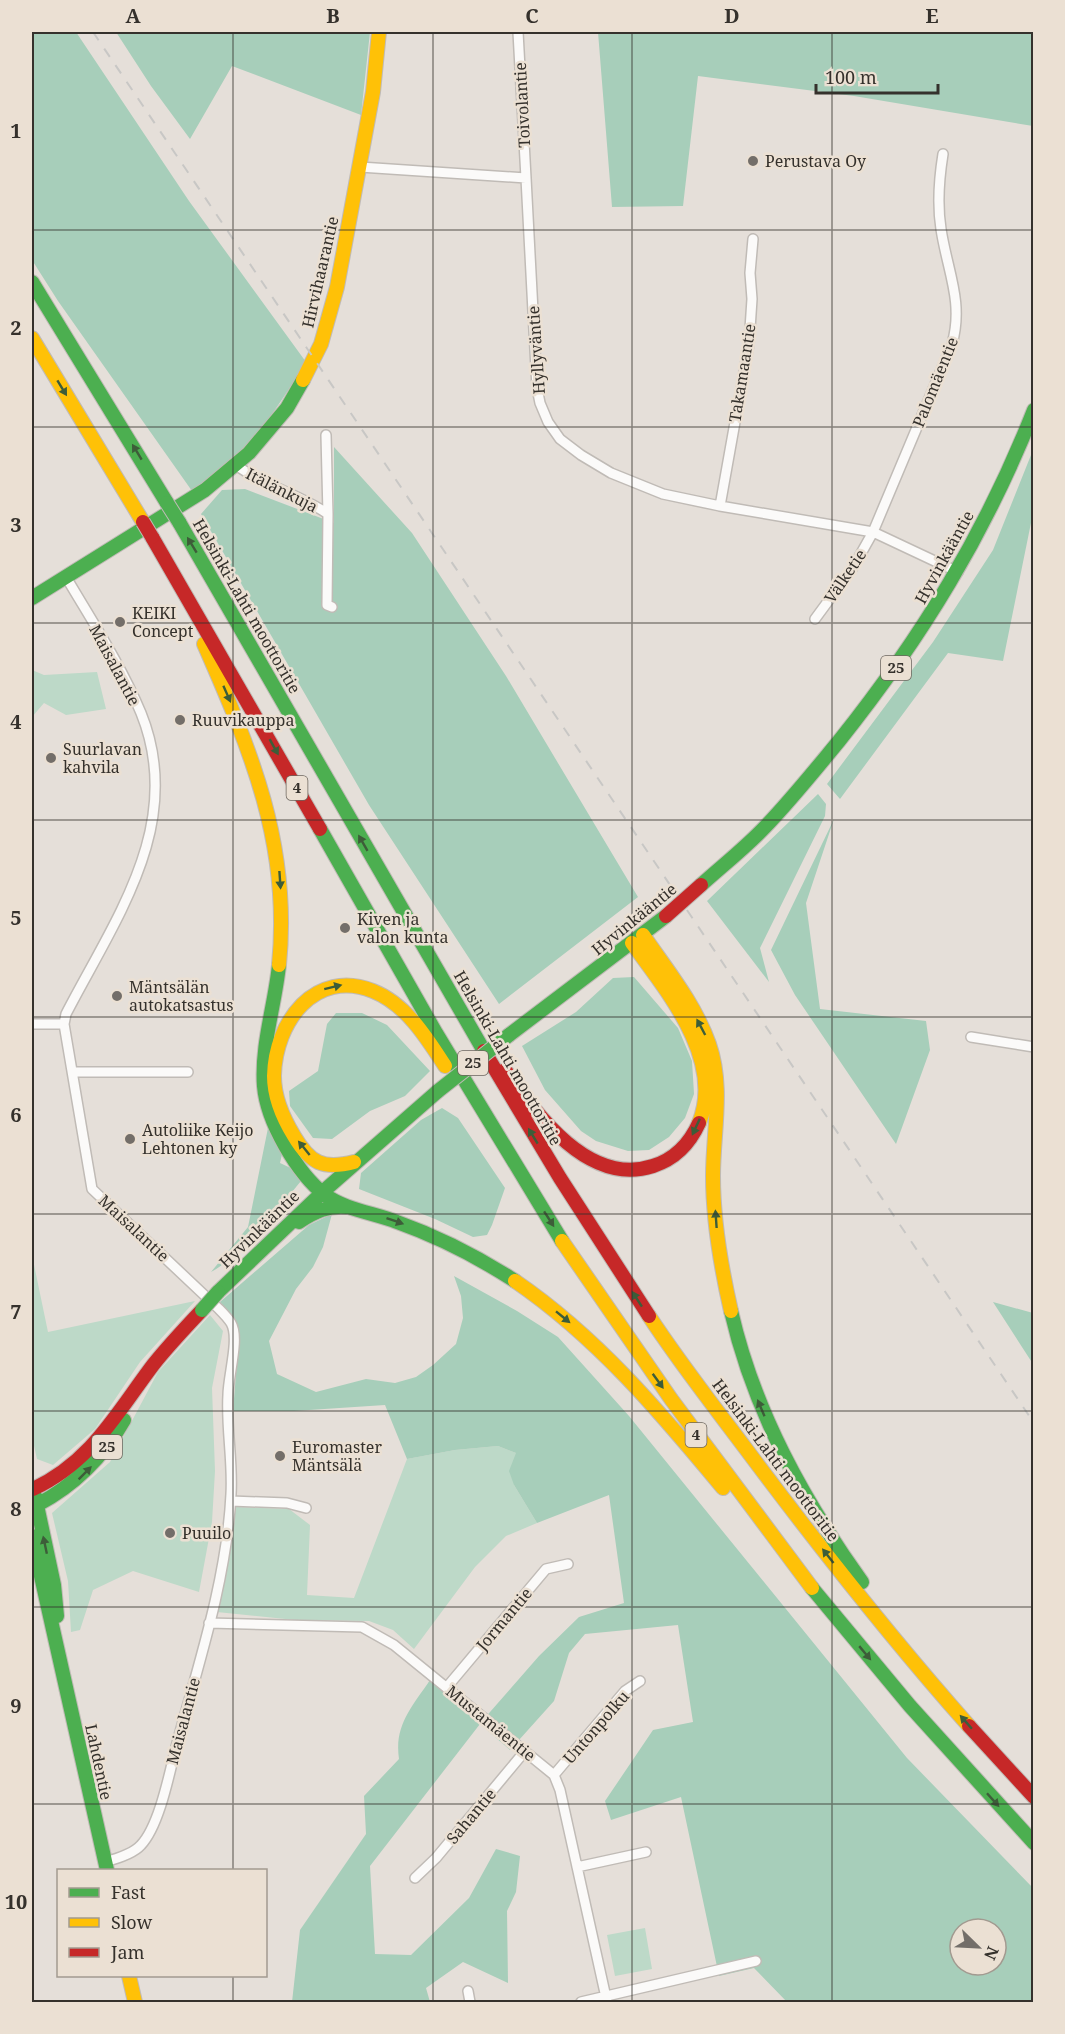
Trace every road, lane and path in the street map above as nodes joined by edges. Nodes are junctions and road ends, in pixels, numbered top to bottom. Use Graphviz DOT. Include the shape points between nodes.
graph roads {
  1 [pos="379,32"];
  2 [pos="518,32"];
  3 [pos="943,154"];
  4 [pos="360,167"];
  5 [pos="526,178"];
  6 [pos="753,239"];
  7 [pos="32,282"];
  8 [pos="32,338"];
  9 [pos="1034,410"];
  10 [pos="326,435"];
  11 [pos="236,465"];
  12 [pos="720,506"];
  13 [pos="328,514"];
  14 [pos="873,532"];
  15 [pos="958,572"];
  16 [pos="66,577"];
  17 [pos="182,587"];
  18 [pos="32,598"];
  19 [pos="332,607"];
  20 [pos="815,619"];
  21 [pos="406,915"];
  22 [pos="638,939"];
  23 [pos="32,1024"];
  24 [pos="64,1024"];
  25 [pos="971,1037"];
  26 [pos="1034,1047"];
  27 [pos="73,1072"];
  28 [pos="188,1072"];
  29 [pos="354,1162"];
  30 [pos="322,1191"];
  31 [pos="533,1194"];
  32 [pos="362,1210"];
  33 [pos="264,1247"];
  34 [pos="152,1366"];
  35 [pos="32,1485"];
  36 [pos="231,1501"];
  37 [pos="37,1505"];
  38 [pos="306,1508"];
  39 [pos="32,1536"];
  40 [pos="568,1564"];
  41 [pos="840,1622"];
  42 [pos="208,1623"];
  43 [pos="62,1659"];
  44 [pos="923,1672"];
  45 [pos="640,1681"];
  46 [pos="447,1687"];
  47 [pos="525,1751"];
  48 [pos="554,1775"];
  49 [pos="1034,1797"];
  50 [pos="1034,1843"];
  51 [pos="646,1852"];
  52 [pos="105,1866"];
  53 [pos="577,1867"];
  54 [pos="415,1878"];
  55 [pos="756,1961"];
  56 [pos="129,1977"];
  57 [pos="468,1991"];
  58 [pos="606,2000"];
  59 [pos="135,2002"];
  60 [pos="471,2002"];
  61 [pos="581,2002"];
  1 -- 4 [label="main road, Hirvihaarantie"];
  2 -- 5 [label="street, Toivolantie"];
  3 -- 14 [label="street, Palomäentie" via="939,211 956,296 956,330"];
  4 -- 5 [label="street"];
  4 -- 11 [label="main road, Hirvihaarantie" via="337,287 321,344 287,408"];
  5 -- 12 [label="street, Hyllyväntie" via="537,388 548,422 560,439 580,455 611,472 663,494"];
  6 -- 12 [label="street, Takamaantie" via="748,344"];
  21 -- 7 [label="main road, Helsinki-Lahti moottoritie / 4, one-way, bridge" via="128,435"];
  8 -- 17 [label="main road, 4, one-way, bridge"];
  9 -- 15 [label="main road, Hyvinkääntie / 25"];
  10 -- 13 [label="street, Itälänkuja"];
  11 -- 13 [label="street, Itälänkuja"];
  11 -- 16 [label="main road, Hirvihaarantie" via="205,490"];
  12 -- 14 [label="street, Hyllyväntie"];
  13 -- 19 [label="street, Itälänkuja" via="327,605"];
  14 -- 15 [label="street, Hyllyväntie"];
  14 -- 20 [label="street, Välketie" via="854,566"];
  15 -- 22 [label="main road, Hyvinkääntie / 25, bridge" via="902,659 765,827"];
  16 -- 18 [label="main road, Hirvihaarantie"];
  16 -- 24 [label="street, Maisalantie" via="142,715 156,778 153,824 138,874"];
  17 -- 30 [label="main road, one-way" via="237,716 272,823 282,916 264,1059 264,1092 273,1120 308,1177"];
  17 -- 31 [label="main road, 4, one-way"];
  22 -- 21 [label="main road, one-way" via="698,1048 706,1094 695,1132 684,1147 657,1166 621,1170 590,1159 538,1114"];
  44 -- 21 [label="main road, Helsinki-Lahti moottoritie / 4, one-way" via="770,1482 657,1329 544,1154"];
  22 -- 29 [label="main road, Hyvinkääntie / 25, bridge" via="509,1035"];
  44 -- 22 [label="main road, one-way" via="909,1642 854,1571 803,1493 759,1405 730,1311 716,1232 714,1061 689,1004"];
  23 -- 24 [label="street"];
  24 -- 27 [label="street, Maisalantie"];
  25 -- 26 [label="street"];
  27 -- 28 [label="street"];
  27 -- 36 [label="street, Maisalantie" via="92,1189 232,1324 228,1395"];
  29 -- 30 [label="main road, Hyvinkääntie / 25"];
  29 -- 31 [label="main road, one-way" via="330,1168 309,1155 282,1114 274,1077 278,1046 300,1005 318,991 347,984 376,992 414,1024"];
  30 -- 32 [label="main road"];
  30 -- 33 [label="main road, Hyvinkääntie / 25"];
  31 -- 41 [label="main road, 4, one-way" via="646,1365"];
  32 -- 33 [label="main road" via="342,1206 320,1210"];
  32 -- 41 [label="main road, one-way" via="464,1251 515,1281 575,1327 640,1391"];
  33 -- 34 [label="main road, Hyvinkääntie / 25, bridge"];
  34 -- 35 [label="main road, Hyvinkääntie / 25" via="74,1466 42,1486"];
  37 -- 34 [label="main road, Hyvinkääntie / 25, one-way" via="83,1475 101,1454 122,1424"];
  35 -- 37 [label="main road, Lahdentie"];
  36 -- 38 [label="street" via="286,1503"];
  36 -- 42 [label="street, Maisalantie" via="225,1551"];
  43 -- 37 [label="main road, Lahdentie, one-way" via="54,1585"];
  39 -- 43 [label="main road, Lahdentie"];
  40 -- 46 [label="street, Jormantie" via="546,1569"];
  41 -- 50 [label="main road, 4, one-way" via="927,1726"];
  42 -- 46 [label="street, Mustamäentie" via="362,1628 391,1642"];
  42 -- 52 [label="street, Maisalantie" via="154,1823 140,1847"];
  43 -- 52 [label="main road, Lahdentie"];
  49 -- 44 [label="main road, Helsinki-Lahti moottoritie / 4, one-way"];
  45 -- 48 [label="street, Untonpolku" via="625,1691"];
  46 -- 47 [label="street, Mustamäentie"];
  47 -- 48 [label="street, Mustamäentie"];
  47 -- 54 [label="street, Sahantie"];
  48 -- 53 [label="street"];
  51 -- 53 [label="street"];
  53 -- 58 [label="street"];
  55 -- 58 [label="street"];
  56 -- 59 [label="main road"];
  57 -- 60 [label="street"];
  58 -- 61 [label="street"];
}
